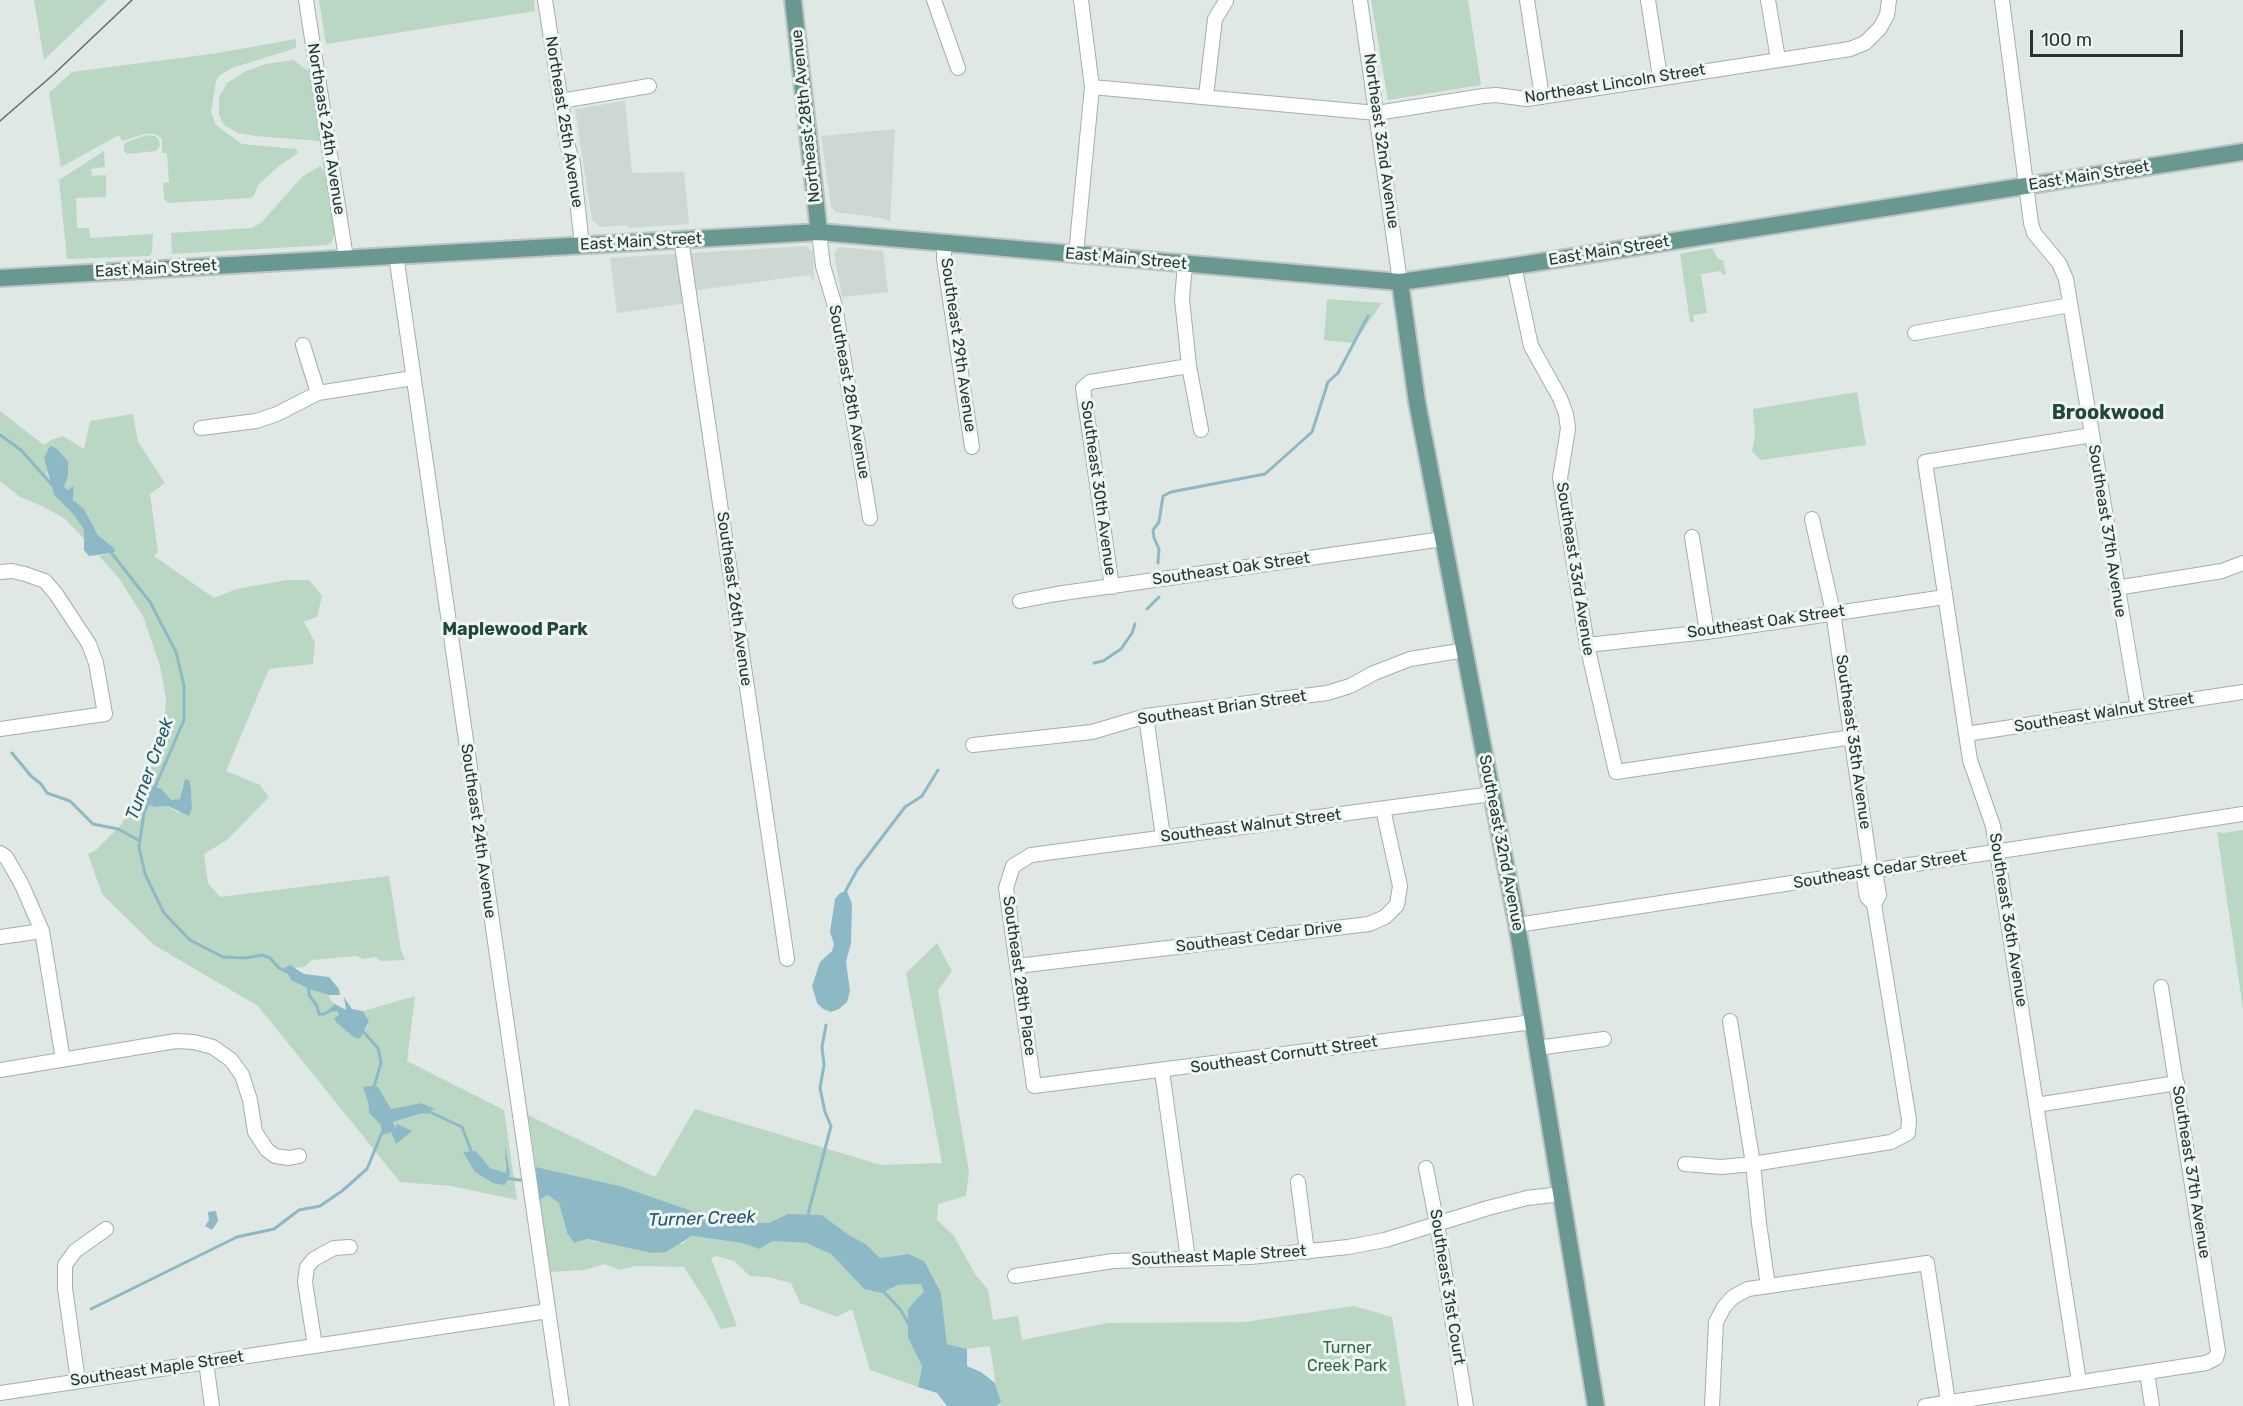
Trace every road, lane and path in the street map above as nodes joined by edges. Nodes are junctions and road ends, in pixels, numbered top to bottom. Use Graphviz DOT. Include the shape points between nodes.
graph roads {
  1 [pos="306,0"];
  2 [pos="545,0"];
  3 [pos="793,0"];
  4 [pos="934,0"];
  5 [pos="1081,0"];
  6 [pos="1360,0"];
  7 [pos="1527,0"];
  8 [pos="1648,0"];
  9 [pos="1768,0"];
  10 [pos="1888,0"];
  11 [pos="2002,0"];
  12 [pos="1226,1"];
  13 [pos="1778,59"];
  14 [pos="958,68"];
  15 [pos="1660,77"];
  16 [pos="650,86"];
  17 [pos="1092,87"];
  18 [pos="1206,96"];
  19 [pos="1542,97"];
  20 [pos="561,101"];
  21 [pos="1377,113"];
  22 [pos="2243,152"];
  23 [pos="2025,186"];
  24 [pos="819,232"];
  25 [pos="681,239"];
  26 [pos="944,243"];
  27 [pos="582,245"];
  28 [pos="1076,254"];
  29 [pos="396,255"];
  30 [pos="346,258"];
  31 [pos="1185,264"];
  32 [pos="1514,266"];
  33 [pos="0,279"];
  34 [pos="1401,282"];
  35 [pos="2070,305"];
  36 [pos="1915,333"];
  37 [pos="303,345"];
  38 [pos="1190,366"];
  39 [pos="413,378"];
  40 [pos="318,393"];
  41 [pos="201,428"];
  42 [pos="1201,430"];
  43 [pos="2092,435"];
  44 [pos="972,447"];
  45 [pos="870,518"];
  46 [pos="1812,519"];
  47 [pos="1692,537"];
  48 [pos="1443,539"];
  49 [pos="2243,563"];
  50 [pos="0,573"];
  51 [pos="1112,586"];
  52 [pos="2116,588"];
  53 [pos="1945,597"];
  54 [pos="1020,601"];
  55 [pos="1833,612"];
  56 [pos="1707,632"];
  57 [pos="1587,645"];
  58 [pos="1465,650"];
  59 [pos="2243,692"];
  60 [pos="2138,708"];
  61 [pos="1146,716"];
  62 [pos="0,729"];
  63 [pos="1966,734"];
  64 [pos="1853,737"];
  65 [pos="973,745"];
  66 [pos="1492,794"];
  67 [pos="1383,809"];
  68 [pos="2243,814"];
  69 [pos="1163,837"];
  70 [pos="1998,852"];
  71 [pos="0,853"];
  72 [pos="1013,866"];
  73 [pos="1870,872"];
  74 [pos="1517,925"];
  75 [pos="42,931"];
  76 [pos="0,938"];
  77 [pos="787,959"];
  78 [pos="1017,966"];
  79 [pos="2161,987"];
  80 [pos="1730,1021"];
  81 [pos="1533,1022"];
  82 [pos="1604,1039"];
  83 [pos="1537,1048"];
  84 [pos="63,1060"];
  85 [pos="0,1070"];
  86 [pos="1162,1071"];
  87 [pos="2177,1083"];
  88 [pos="1034,1086"];
  89 [pos="2036,1104"];
  90 [pos="299,1156"];
  91 [pos="1685,1164"];
  92 [pos="1753,1164"];
  93 [pos="1426,1168"];
  94 [pos="1298,1182"];
  95 [pos="1561,1194"];
  96 [pos="1437,1224"];
  97 [pos="106,1229"];
  98 [pos="350,1247"];
  99 [pos="1307,1252"];
  100 [pos="1188,1259"];
  101 [pos="1015,1276"];
  102 [pos="1767,1286"];
  103 [pos="548,1311"];
  104 [pos="315,1346"];
  105 [pos="206,1362"];
  106 [pos="2147,1372"];
  107 [pos="78,1381"];
  108 [pos="2079,1382"];
  109 [pos="0,1393"];
  110 [pos="1948,1402"];
  111 [pos="212,1406"];
  112 [pos="562,1406"];
  113 [pos="1466,1406"];
  114 [pos="1596,1406"];
  115 [pos="1712,1406"];
  116 [pos="1924,1406"];
  117 [pos="2152,1406"];
  1 -- 30 [label="street, Northeast 24th Avenue"];
  2 -- 20 [label="street, Northeast 25th Avenue"];
  3 -- 24 [label="main road, Northeast 28th Avenue"];
  4 -- 14 [label="street"];
  5 -- 17 [label="street"];
  6 -- 21 [label="street, Northeast 32nd Avenue"];
  7 -- 19 [label="street"];
  8 -- 15 [label="street"];
  9 -- 13 [label="street"];
  10 -- 13 [label="street, Northeast Lincoln Street" via="1887,15 1865,43 1850,49"];
  11 -- 23 [label="street, Southeast 37th Avenue"];
  12 -- 18 [label="street" via="1215,19"];
  13 -- 15 [label="street, Northeast Lincoln Street"];
  15 -- 19 [label="street, Northeast Lincoln Street"];
  16 -- 20 [label="street"];
  17 -- 18 [label="street, Northeast Lincoln Street"];
  17 -- 28 [label="street"];
  18 -- 21 [label="street, Northeast Lincoln Street"];
  19 -- 21 [label="street, Northeast Lincoln Street" via="1483,96"];
  20 -- 27 [label="street, Northeast 25th Avenue"];
  21 -- 34 [label="street, Northeast 32nd Avenue"];
  22 -- 23 [label="main road, East Main Street"];
  23 -- 32 [label="main road, East Main Street"];
  23 -- 35 [label="street, Southeast 37th Avenue" via="2034,233 2063,269"];
  24 -- 25 [label="main road, East Main Street"];
  24 -- 26 [label="main road, East Main Street"];
  24 -- 45 [label="street, Southeast 28th Avenue"];
  25 -- 27 [label="main road, East Main Street"];
  25 -- 77 [label="street, Southeast 26th Avenue"];
  26 -- 28 [label="main road, East Main Street"];
  26 -- 44 [label="street, Southeast 29th Avenue"];
  27 -- 29 [label="main road, East Main Street"];
  28 -- 31 [label="main road, East Main Street"];
  29 -- 30 [label="main road, East Main Street"];
  29 -- 39 [label="street, Southeast 24th Avenue"];
  30 -- 33 [label="main road, East Main Street"];
  31 -- 34 [label="main road, East Main Street"];
  31 -- 38 [label="street" via="1182,299"];
  32 -- 34 [label="main road, East Main Street"];
  32 -- 57 [label="street, Southeast 33rd Avenue" via="1531,346 1566,414 1568,429 1560,478"];
  34 -- 48 [label="main road, Southeast 32nd Avenue" via="1417,402"];
  35 -- 36 [label="street"];
  35 -- 43 [label="street, Southeast 37th Avenue"];
  37 -- 40 [label="street"];
  38 -- 42 [label="street"];
  38 -- 51 [label="street, Southeast 30th Avenue" via="1090,382 1083,388"];
  39 -- 40 [label="street"];
  39 -- 103 [label="street, Southeast 24th Avenue"];
  40 -- 41 [label="street" via="256,421"];
  43 -- 52 [label="street, Southeast 37th Avenue"];
  43 -- 53 [label="street, Southeast 36th Avenue" via="1924,462"];
  46 -- 55 [label="street, Southeast 35th Avenue"];
  47 -- 56 [label="street"];
  48 -- 51 [label="street, Southeast Oak Street"];
  48 -- 58 [label="main road, Southeast 32nd Avenue"];
  49 -- 52 [label="street" via="2222,571"];
  50 -- 62 [label="street" via="12,571 45,581 56,594 89,644 105,714"];
  51 -- 54 [label="street, Southeast Oak Street"];
  52 -- 60 [label="street, Southeast 37th Avenue"];
  53 -- 55 [label="street, Southeast Oak Street"];
  53 -- 63 [label="street, Southeast 36th Avenue"];
  55 -- 56 [label="street, Southeast Oak Street"];
  55 -- 64 [label="street, Southeast 35th Avenue"];
  56 -- 57 [label="street, Southeast Oak Street"];
  57 -- 64 [label="street, Southeast 33rd Avenue" via="1616,772"];
  58 -- 61 [label="street, Southeast Brian Street" via="1410,659 1328,693"];
  58 -- 66 [label="main road, Southeast 32nd Avenue"];
  59 -- 60 [label="street, Southeast Walnut Street"];
  60 -- 63 [label="street, Southeast Walnut Street"];
  61 -- 65 [label="street, Southeast Brian Street" via="1092,732"];
  61 -- 69 [label="street"];
  63 -- 70 [label="street, Southeast 36th Avenue" via="1975,779 1991,816"];
  64 -- 73 [label="street, Southeast 35th Avenue"];
  66 -- 67 [label="street, Southeast Walnut Street"];
  66 -- 74 [label="main road, Southeast 32nd Avenue"];
  67 -- 69 [label="street, Southeast Walnut Street"];
  67 -- 78 [label="street, Southeast Cedar Drive" via="1400,886 1397,905 1385,917 1369,924"];
  68 -- 70 [label="street, Southeast Cedar Street"];
  69 -- 72 [label="street, Southeast Walnut Street" via="1031,855"];
  70 -- 73 [label="street, Southeast Cedar Street"];
  70 -- 89 [label="street, Southeast 36th Avenue"];
  71 -- 75 [label="street" via="22,885"];
  72 -- 78 [label="street, Southeast 28th Place" via="1006,888"];
  73 -- 74 [label="street, Southeast Cedar Street"];
  73 -- 92 [label="street, Southeast 35th Avenue" via="1879,895 1874,904 1908,1133 1891,1142"];
  74 -- 81 [label="main road, Southeast 32nd Avenue"];
  75 -- 76 [label="street"];
  75 -- 84 [label="street"];
  78 -- 88 [label="street, Southeast 28th Place"];
  79 -- 87 [label="street, Southeast 37th Avenue"];
  80 -- 92 [label="street"];
  81 -- 83 [label="main road, Southeast 32nd Avenue"];
  81 -- 86 [label="street, Southeast Cornutt Street"];
  82 -- 83 [label="street"];
  83 -- 95 [label="main road, Southeast 32nd Avenue"];
  84 -- 85 [label="street"];
  84 -- 90 [label="street" via="176,1041 213,1047 231,1060 242,1076 255,1132 267,1150 275,1156"];
  86 -- 88 [label="street, Southeast Cornutt Street"];
  86 -- 100 [label="street"];
  87 -- 89 [label="street"];
  87 -- 106 [label="street, Southeast 37th Avenue" via="2218,1351 2216,1358 2206,1364"];
  89 -- 108 [label="street, Southeast 36th Avenue"];
  91 -- 92 [label="street"];
  92 -- 102 [label="street"];
  93 -- 96 [label="street, Southeast 31st Court"];
  94 -- 99 [label="street"];
  95 -- 96 [label="street, Southeast Maple Street" via="1498,1205"];
  95 -- 114 [label="main road, Southeast 32nd Avenue"];
  96 -- 99 [label="street, Southeast Maple Street" via="1385,1240"];
  96 -- 113 [label="street, Southeast 31st Court"];
  97 -- 107 [label="street" via="75,1251 65,1265"];
  98 -- 104 [label="street" via="333,1248 308,1267 305,1282"];
  99 -- 100 [label="street, Southeast Maple Street"];
  100 -- 101 [label="street, Southeast Maple Street" via="1113,1261"];
  102 -- 110 [label="street" via="1927,1263"];
  102 -- 115 [label="street" via="1748,1289 1733,1298 1716,1322"];
  103 -- 104 [label="street, Southeast Maple Street"];
  103 -- 112 [label="street, Southeast 24th Avenue"];
  104 -- 105 [label="street, Southeast Maple Street"];
  105 -- 107 [label="street, Southeast Maple Street"];
  105 -- 111 [label="street"];
  106 -- 108 [label="street"];
  106 -- 117 [label="street"];
  107 -- 109 [label="street, Southeast Maple Street"];
  108 -- 110 [label="street"];
  110 -- 116 [label="street"];
}
